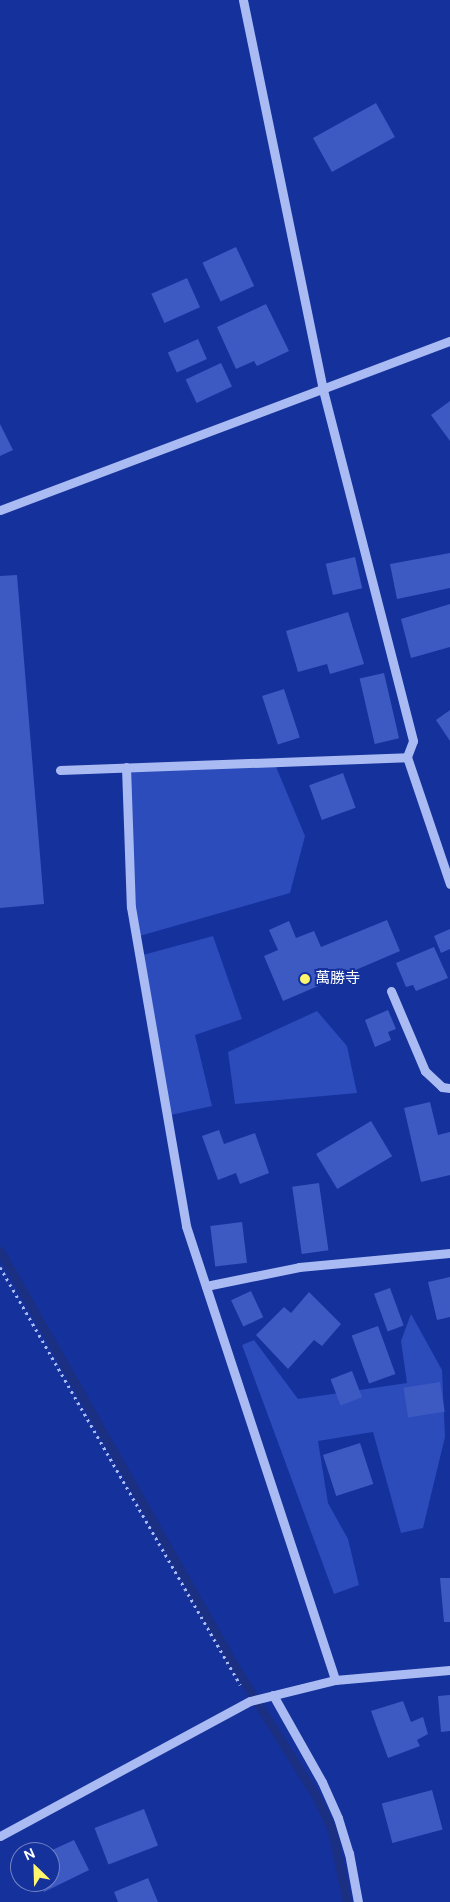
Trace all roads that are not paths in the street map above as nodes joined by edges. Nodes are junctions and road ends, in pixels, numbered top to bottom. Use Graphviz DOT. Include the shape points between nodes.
graph roads {
  1 [pos="242,0"];
  2 [pos="450,341"];
  3 [pos="323,390"];
  4 [pos="0,510"];
  5 [pos="407,757"];
  6 [pos="126,767"];
  7 [pos="60,770"];
  8 [pos="450,884"];
  9 [pos="391,991"];
  10 [pos="450,1088"];
  11 [pos="450,1253"];
  12 [pos="206,1286"];
  13 [pos="450,1670"];
  14 [pos="335,1680"];
  15 [pos="273,1695"];
  16 [pos="0,1836"];
  17 [pos="358,1902"];
  1 -- 3 [label="street"];
  2 -- 3 [label="street"];
  3 -- 4 [label="street"];
  3 -- 5 [label="street" via="413,741"];
  5 -- 6 [label="street"];
  5 -- 8 [label="street"];
  6 -- 7 [label="street"];
  6 -- 12 [label="street" via="131,907 180,1196 186,1226"];
  9 -- 10 [label="street" via="425,1071 442,1087"];
  11 -- 12 [label="street" via="299,1268"];
  12 -- 14 [label="street"];
  13 -- 14 [label="street"];
  14 -- 15 [label="street"];
  15 -- 16 [label="street" via="250,1702"];
  15 -- 17 [label="street" via="322,1782 338,1818 349,1853"];
}
